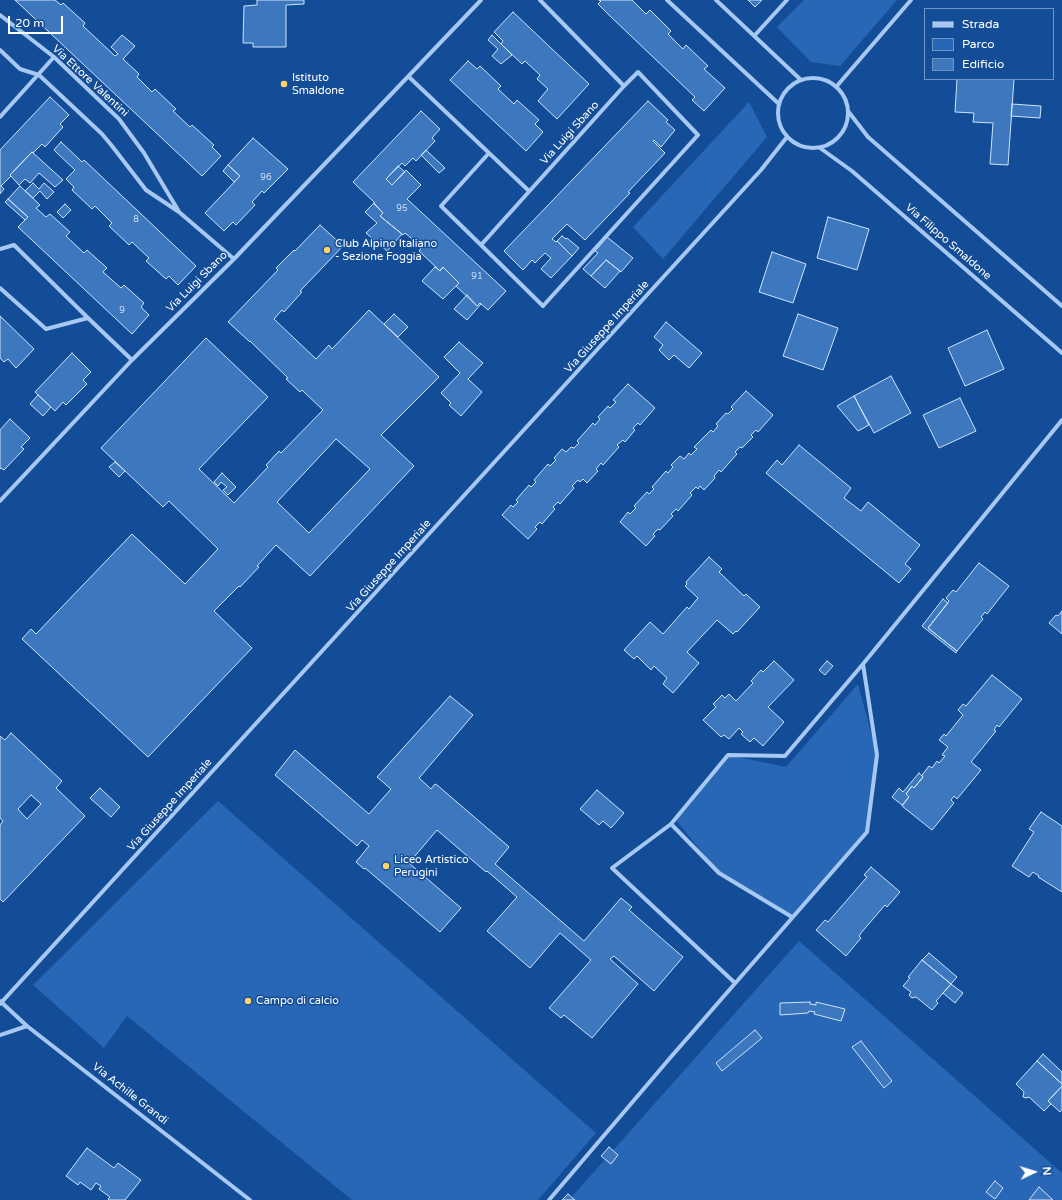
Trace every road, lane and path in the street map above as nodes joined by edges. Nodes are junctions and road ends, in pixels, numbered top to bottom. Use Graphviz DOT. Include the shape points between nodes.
graph roads {
  1 [pos="481,0"];
  2 [pos="540,0"];
  3 [pos="666,0"];
  4 [pos="716,0"];
  5 [pos="788,0"];
  6 [pos="911,0"];
  7 [pos="0,15"];
  8 [pos="754,35"];
  9 [pos="0,50"];
  10 [pos="54,57"];
  11 [pos="39,75"];
  12 [pos="409,77"];
  13 [pos="801,80"];
  14 [pos="624,86"];
  15 [pos="836,87"];
  16 [pos="779,104"];
  17 [pos="848,111"];
  18 [pos="0,117"];
  19 [pos="787,136"];
  20 [pos="820,148"];
  21 [pos="489,153"];
  22 [pos="529,191"];
  23 [pos="180,212"];
  24 [pos="481,245"];
  25 [pos="0,249"];
  26 [pos="234,259"];
  27 [pos="0,288"];
  28 [pos="1062,306"];
  29 [pos="88,318"];
  30 [pos="1062,353"];
  31 [pos="132,360"];
  32 [pos="1062,420"];
  33 [pos="0,501"];
  34 [pos="863,664"];
  35 [pos="671,824"];
  36 [pos="792,918"];
  37 [pos="735,983"];
  38 [pos="1,1002"];
  39 [pos="27,1026"];
  40 [pos="0,1035"];
  41 [pos="250,1200"];
  42 [pos="550,1200"];
  1 -- 12 [label="street, Via Luigi Sbano"];
  2 -- 14 [label="street"];
  3 -- 16 [label="street"];
  4 -- 8 [label="street"];
  5 -- 8 [label="street"];
  6 -- 15 [label="street"];
  7 -- 10 [label="street, Via Ettore Valentini"];
  8 -- 13 [label="street"];
  9 -- 11 [label="street, Via Ettore Valentini" via="20,69"];
  10 -- 11 [label="street"];
  10 -- 23 [label="street, Via Ettore Valentini" via="119,119 144,153"];
  11 -- 18 [label="street"];
  11 -- 23 [label="street, Via Ettore Valentini" via="102,134 146,190"];
  12 -- 21 [label="street"];
  12 -- 26 [label="street, Via Luigi Sbano"];
  13 -- 15 [label="street" via="812,78 828,81"];
  13 -- 16 [label="street" via="790,86"];
  14 -- 22 [label="street, Via Luigi Sbano"];
  14 -- 24 [label="street, Via Luigi Sbano" via="638,72 698,135 543,306"];
  15 -- 17 [label="street" via="844,97"];
  16 -- 19 [label="street" via="781,127"];
  17 -- 20 [label="street" via="846,124 840,135"];
  17 -- 28 [label="street" via="868,137"];
  19 -- 20 [label="street" via="798,145"];
  19 -- 38 [label="street, Via Giuseppe Imperiale" via="762,170"];
  20 -- 30 [label="street, Via Filippo Smaldone" via="852,171"];
  21 -- 22 [label="street"];
  21 -- 24 [label="street" via="441,206"];
  22 -- 24 [label="street, Via Luigi Sbano"];
  23 -- 26 [label="street, Via Ettore Valentini"];
  25 -- 29 [label="street" via="14,245"];
  26 -- 31 [label="street, Via Luigi Sbano"];
  27 -- 29 [label="street" via="46,329"];
  29 -- 31 [label="street"];
  31 -- 33 [label="street, Via Luigi Sbano"];
  32 -- 34 [label="street"];
  34 -- 35 [label="street" via="785,756 728,755"];
  34 -- 36 [label="street" via="877,755 867,832"];
  35 -- 36 [label="street" via="719,873"];
  35 -- 37 [label="street" via="612,868"];
  36 -- 37 [label="street"];
  37 -- 42 [label="street"];
  38 -- 39 [label="street, Via Achille Grandi"];
  39 -- 40 [label="street"];
  39 -- 41 [label="street, Via Achille Grandi"];
}
